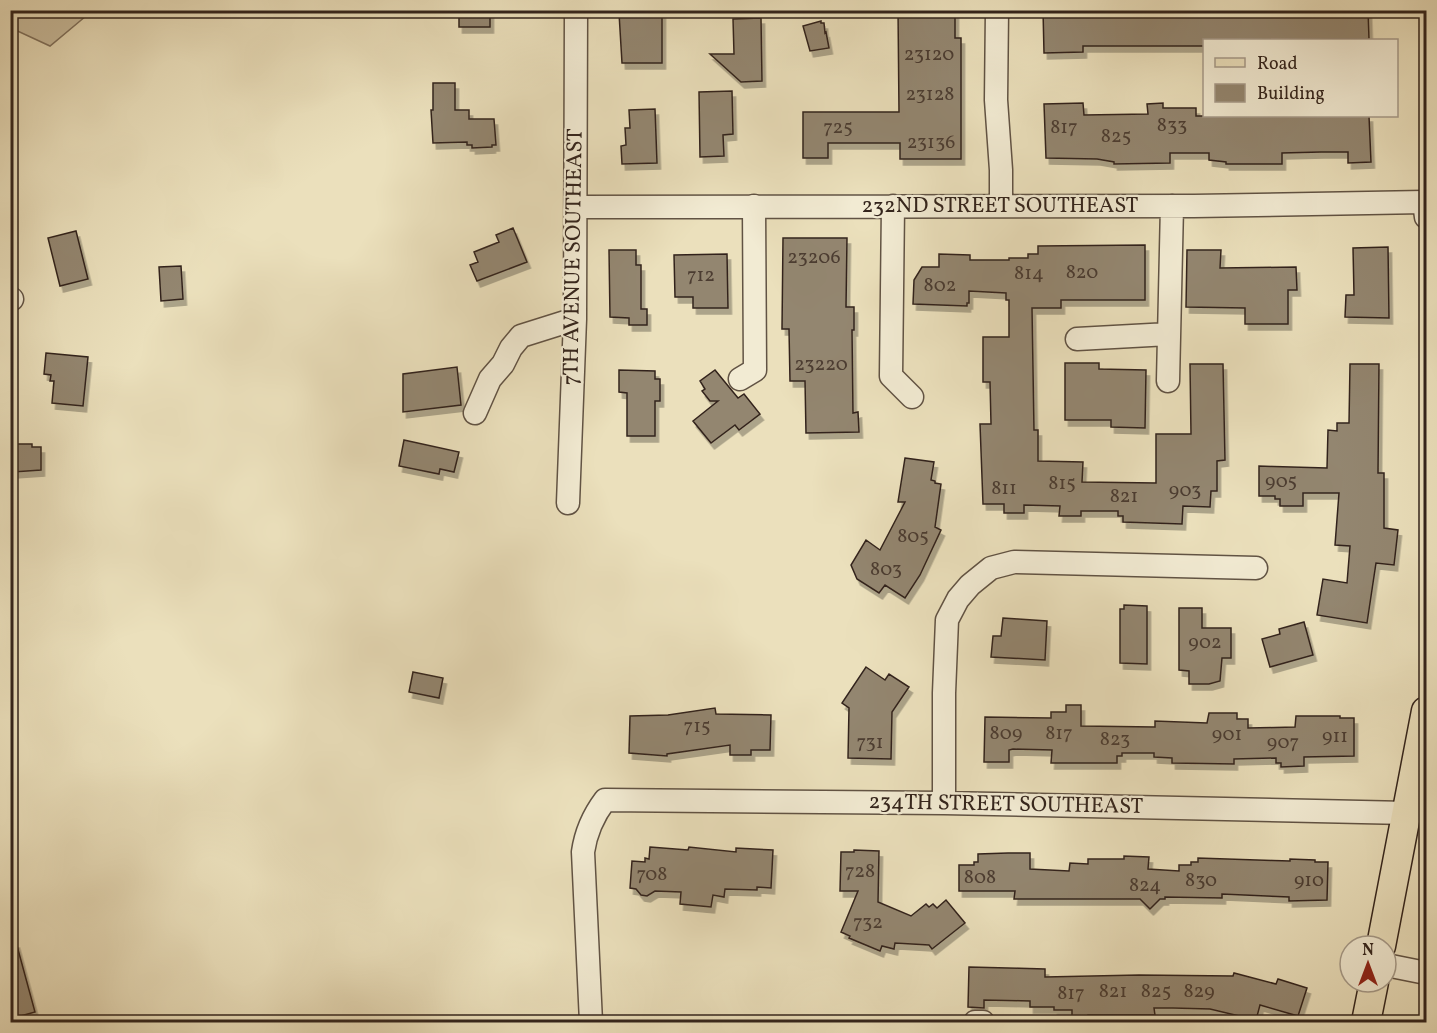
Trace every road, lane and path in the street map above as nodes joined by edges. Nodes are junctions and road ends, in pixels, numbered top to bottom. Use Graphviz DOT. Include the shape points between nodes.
graph roads {
  1 [pos="576,10"];
  2 [pos="997,10"];
  3 [pos="1001,205"];
  4 [pos="754,206"];
  5 [pos="892,206"];
  6 [pos="1172,206"];
  7 [pos="576,207"];
  8 [pos="1425,209"];
  9 [pos="575,319"];
  10 [pos="1169,334"];
  11 [pos="1077,339"];
  12 [pos="740,379"];
  13 [pos="1168,381"];
  14 [pos="912,397"];
  15 [pos="475,413"];
  16 [pos="568,503"];
  17 [pos="1256,568"];
  18 [pos="1426,711"];
  19 [pos="1423,752"];
  20 [pos="944,802"];
  21 [pos="1407,813"];
  22 [pos="1383,934"];
  23 [pos="1398,968"];
  24 [pos="1426,974"];
  25 [pos="1372,994"];
  26 [pos="975,1022"];
  27 [pos="591,1023"];
  28 [pos="983,1023"];
  29 [pos="1366,1023"];
  1 -- 7 [label="street, 7TH AVENUE SOUTHEAST"];
  2 -- 3 [label="street"];
  3 -- 5 [label="street, 232ND STREET SOUTHEAST"];
  3 -- 6 [label="street, 232ND STREET SOUTHEAST"];
  4 -- 5 [label="street, 232ND STREET SOUTHEAST"];
  4 -- 7 [label="street, 232ND STREET SOUTHEAST"];
  4 -- 12 [label="street" via="755,370"];
  5 -- 14 [label="street" via="891,376"];
  6 -- 8 [label="street, 232ND STREET SOUTHEAST"];
  6 -- 10 [label="street"];
  7 -- 9 [label="street, 7TH AVENUE SOUTHEAST"];
  9 -- 15 [label="street" via="521,336 490,379"];
  9 -- 16 [label="street, 7TH AVENUE SOUTHEAST"];
  10 -- 11 [label="street"];
  10 -- 13 [label="street"];
  17 -- 20 [label="street" via="1014,562 991,568 958,598 947,620"];
  18 -- 19 [label="main road"];
  19 -- 21 [label="main road"];
  20 -- 21 [label="street, 234TH STREET SOUTHEAST"];
  20 -- 27 [label="street, 234TH STREET SOUTHEAST" via="605,800 593,816 583,852"];
  21 -- 22 [label="main road"];
  23 -- 24 [label="street"];
  25 -- 29 [label="main road"];
  26 -- 28 [label="street"];
}
